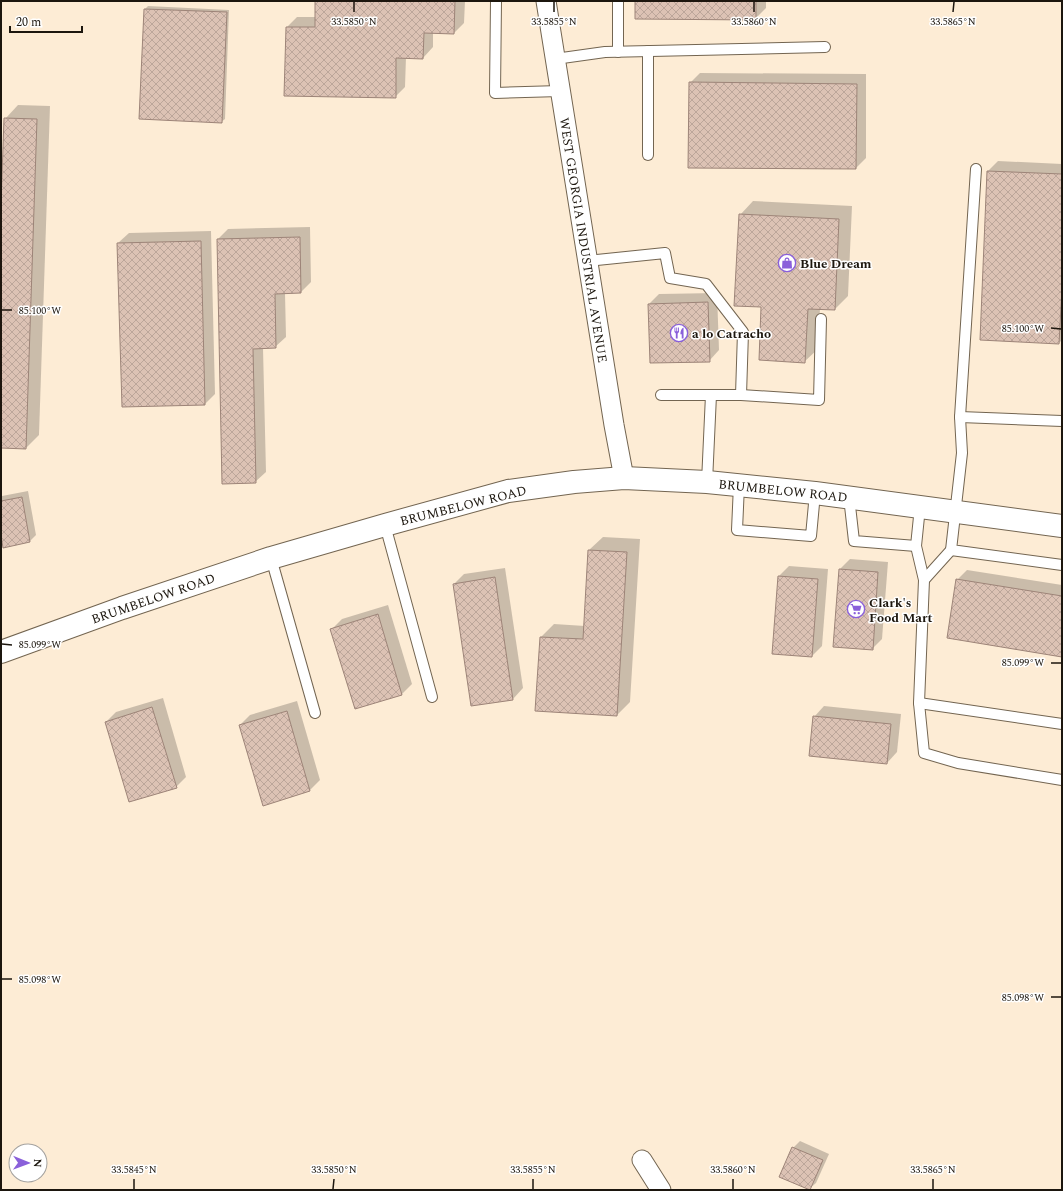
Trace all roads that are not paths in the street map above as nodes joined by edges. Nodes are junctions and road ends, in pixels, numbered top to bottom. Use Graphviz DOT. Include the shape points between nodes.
graph roads {
  1 [pos="496,1"];
  2 [pos="546,1"];
  3 [pos="618,1"];
  4 [pos="825,46"];
  5 [pos="648,51"];
  6 [pos="618,52"];
  7 [pos="555,58"];
  8 [pos="560,91"];
  9 [pos="648,155"];
  10 [pos="976,169"];
  11 [pos="587,261"];
  12 [pos="821,319"];
  13 [pos="711,395"];
  14 [pos="741,395"];
  15 [pos="661,396"];
  16 [pos="960,417"];
  17 [pos="1062,421"];
  18 [pos="624,478"];
  19 [pos="707,482"];
  20 [pos="739,485"];
  21 [pos="815,493"];
  22 [pos="849,497"];
  23 [pos="920,507"];
  24 [pos="956,511"];
  25 [pos="385,525"];
  26 [pos="1062,526"];
  27 [pos="916,546"];
  28 [pos="951,550"];
  29 [pos="271,558"];
  30 [pos="1062,565"];
  31 [pos="924,580"];
  32 [pos="1,652"];
  33 [pos="432,697"];
  34 [pos="918,703"];
  35 [pos="315,714"];
  36 [pos="1062,724"];
  37 [pos="1062,780"];
  38 [pos="642,1160"];
  39 [pos="660,1190"];
  1 -- 8 [label="lane" via="495,93"];
  2 -- 7 [label="street, WEST GEORGIA INDUSTRIAL AVENUE"];
  3 -- 6 [label="lane"];
  4 -- 5 [label="lane"];
  5 -- 6 [label="lane"];
  5 -- 9 [label="lane"];
  6 -- 7 [label="lane"];
  7 -- 8 [label="street, WEST GEORGIA INDUSTRIAL AVENUE"];
  8 -- 11 [label="street, WEST GEORGIA INDUSTRIAL AVENUE"];
  10 -- 16 [label="lane"];
  11 -- 14 [label="lane" via="666,253 670,278 706,284 743,332"];
  11 -- 18 [label="street, WEST GEORGIA INDUSTRIAL AVENUE"];
  12 -- 14 [label="lane" via="819,400"];
  13 -- 14 [label="lane"];
  13 -- 15 [label="lane"];
  13 -- 19 [label="lane"];
  16 -- 17 [label="lane"];
  16 -- 24 [label="lane" via="962,453"];
  18 -- 19 [label="street, BRUMBELOW ROAD"];
  18 -- 25 [label="street, BRUMBELOW ROAD" via="508,491"];
  19 -- 20 [label="street, BRUMBELOW ROAD"];
  20 -- 21 [label="street, BRUMBELOW ROAD"];
  20 -- 21 [label="lane" via="737,530 811,536"];
  21 -- 22 [label="street, BRUMBELOW ROAD"];
  22 -- 23 [label="street, BRUMBELOW ROAD"];
  22 -- 27 [label="lane" via="854,541"];
  23 -- 24 [label="street, BRUMBELOW ROAD"];
  23 -- 27 [label="lane"];
  24 -- 26 [label="street, BRUMBELOW ROAD"];
  24 -- 28 [label="lane"];
  25 -- 29 [label="street, BRUMBELOW ROAD"];
  25 -- 33 [label="lane"];
  27 -- 31 [label="lane"];
  28 -- 30 [label="lane"];
  28 -- 31 [label="lane"];
  29 -- 32 [label="street, BRUMBELOW ROAD"];
  29 -- 35 [label="lane"];
  31 -- 34 [label="lane"];
  34 -- 36 [label="lane"];
  34 -- 37 [label="lane" via="924,753 958,763"];
  38 -- 39 [label="street"];
}
